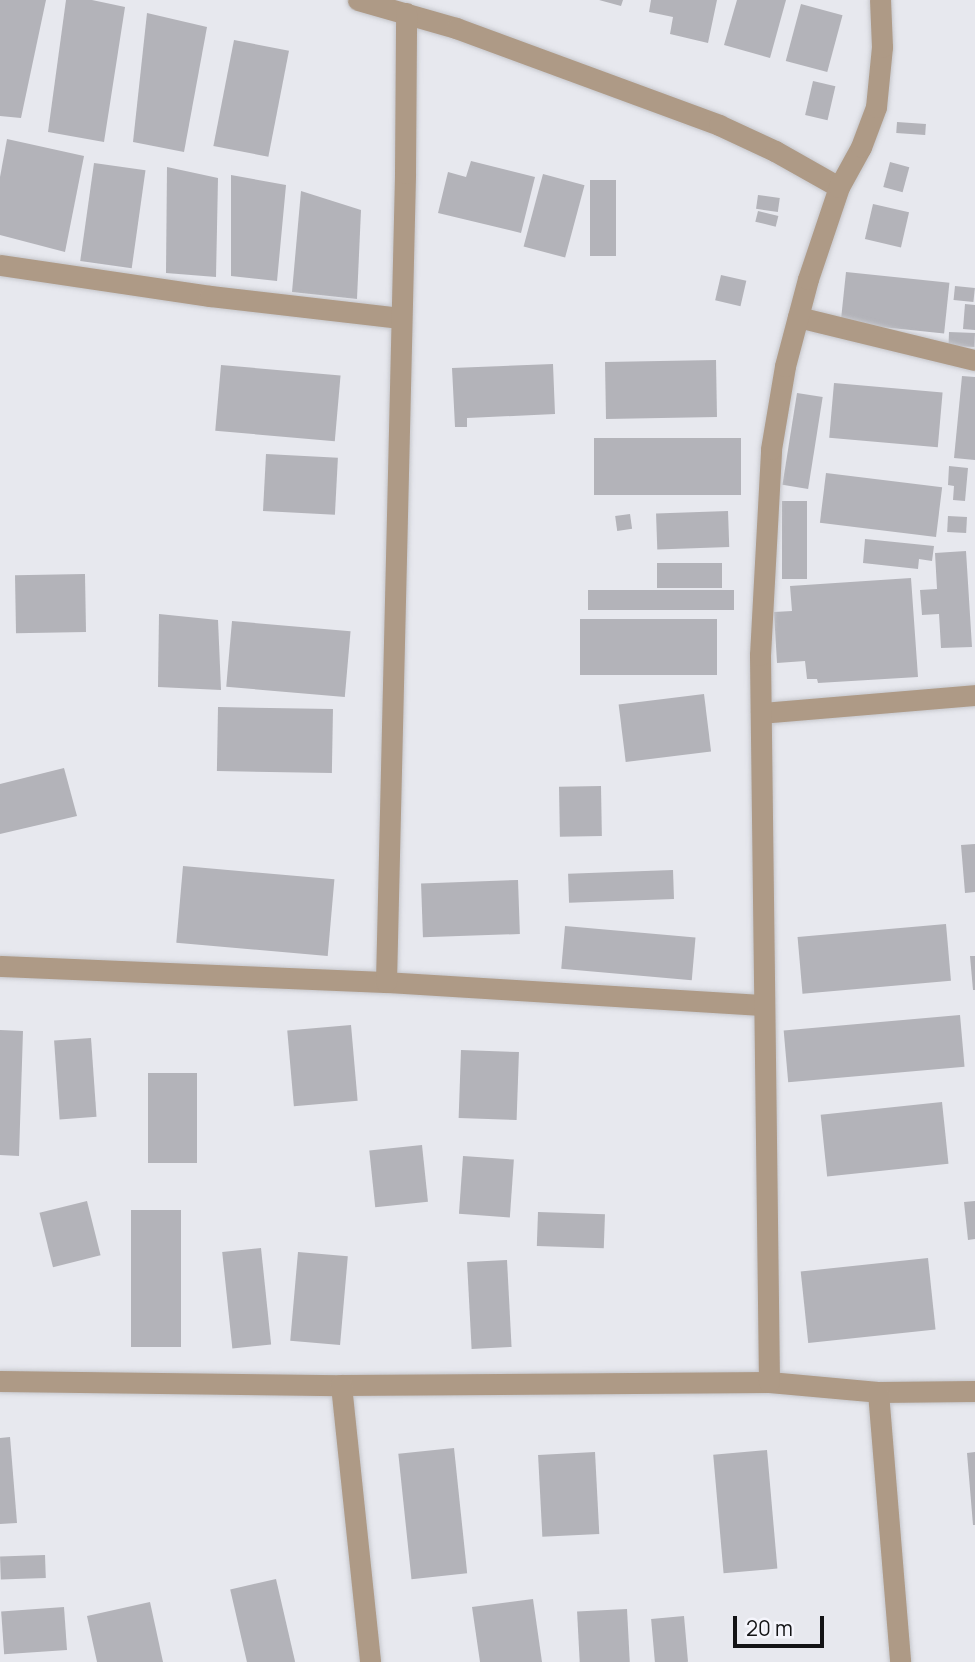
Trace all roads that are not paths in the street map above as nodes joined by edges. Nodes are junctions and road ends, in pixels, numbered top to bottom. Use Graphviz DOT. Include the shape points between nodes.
graph roads {
  1 [pos="358,0"];
  2 [pos="880,0"];
  3 [pos="406,13"];
  4 [pos="839,187"];
  5 [pos="0,265"];
  6 [pos="798,317"];
  7 [pos="401,318"];
  8 [pos="975,360"];
  9 [pos="975,695"];
  10 [pos="761,713"];
  11 [pos="0,966"];
  12 [pos="386,982"];
  13 [pos="763,1005"];
  14 [pos="0,1381"];
  15 [pos="769,1382"];
  16 [pos="341,1385"];
  17 [pos="975,1391"];
  18 [pos="878,1392"];
  19 [pos="370,1662"];
  20 [pos="900,1662"];
  1 -- 3 [label="street"];
  2 -- 4 [label="street" via="882,47 876,107"];
  3 -- 4 [label="street" via="719,125"];
  3 -- 7 [label="street"];
  4 -- 6 [label="street"];
  5 -- 7 [label="street"];
  6 -- 8 [label="street"];
  6 -- 10 [label="street" via="771,449"];
  7 -- 12 [label="street"];
  9 -- 10 [label="street"];
  10 -- 13 [label="street"];
  11 -- 12 [label="street"];
  12 -- 13 [label="street"];
  13 -- 15 [label="street"];
  14 -- 16 [label="street"];
  15 -- 16 [label="street"];
  15 -- 18 [label="street"];
  16 -- 19 [label="street"];
  17 -- 18 [label="street"];
  18 -- 20 [label="street"];
}
